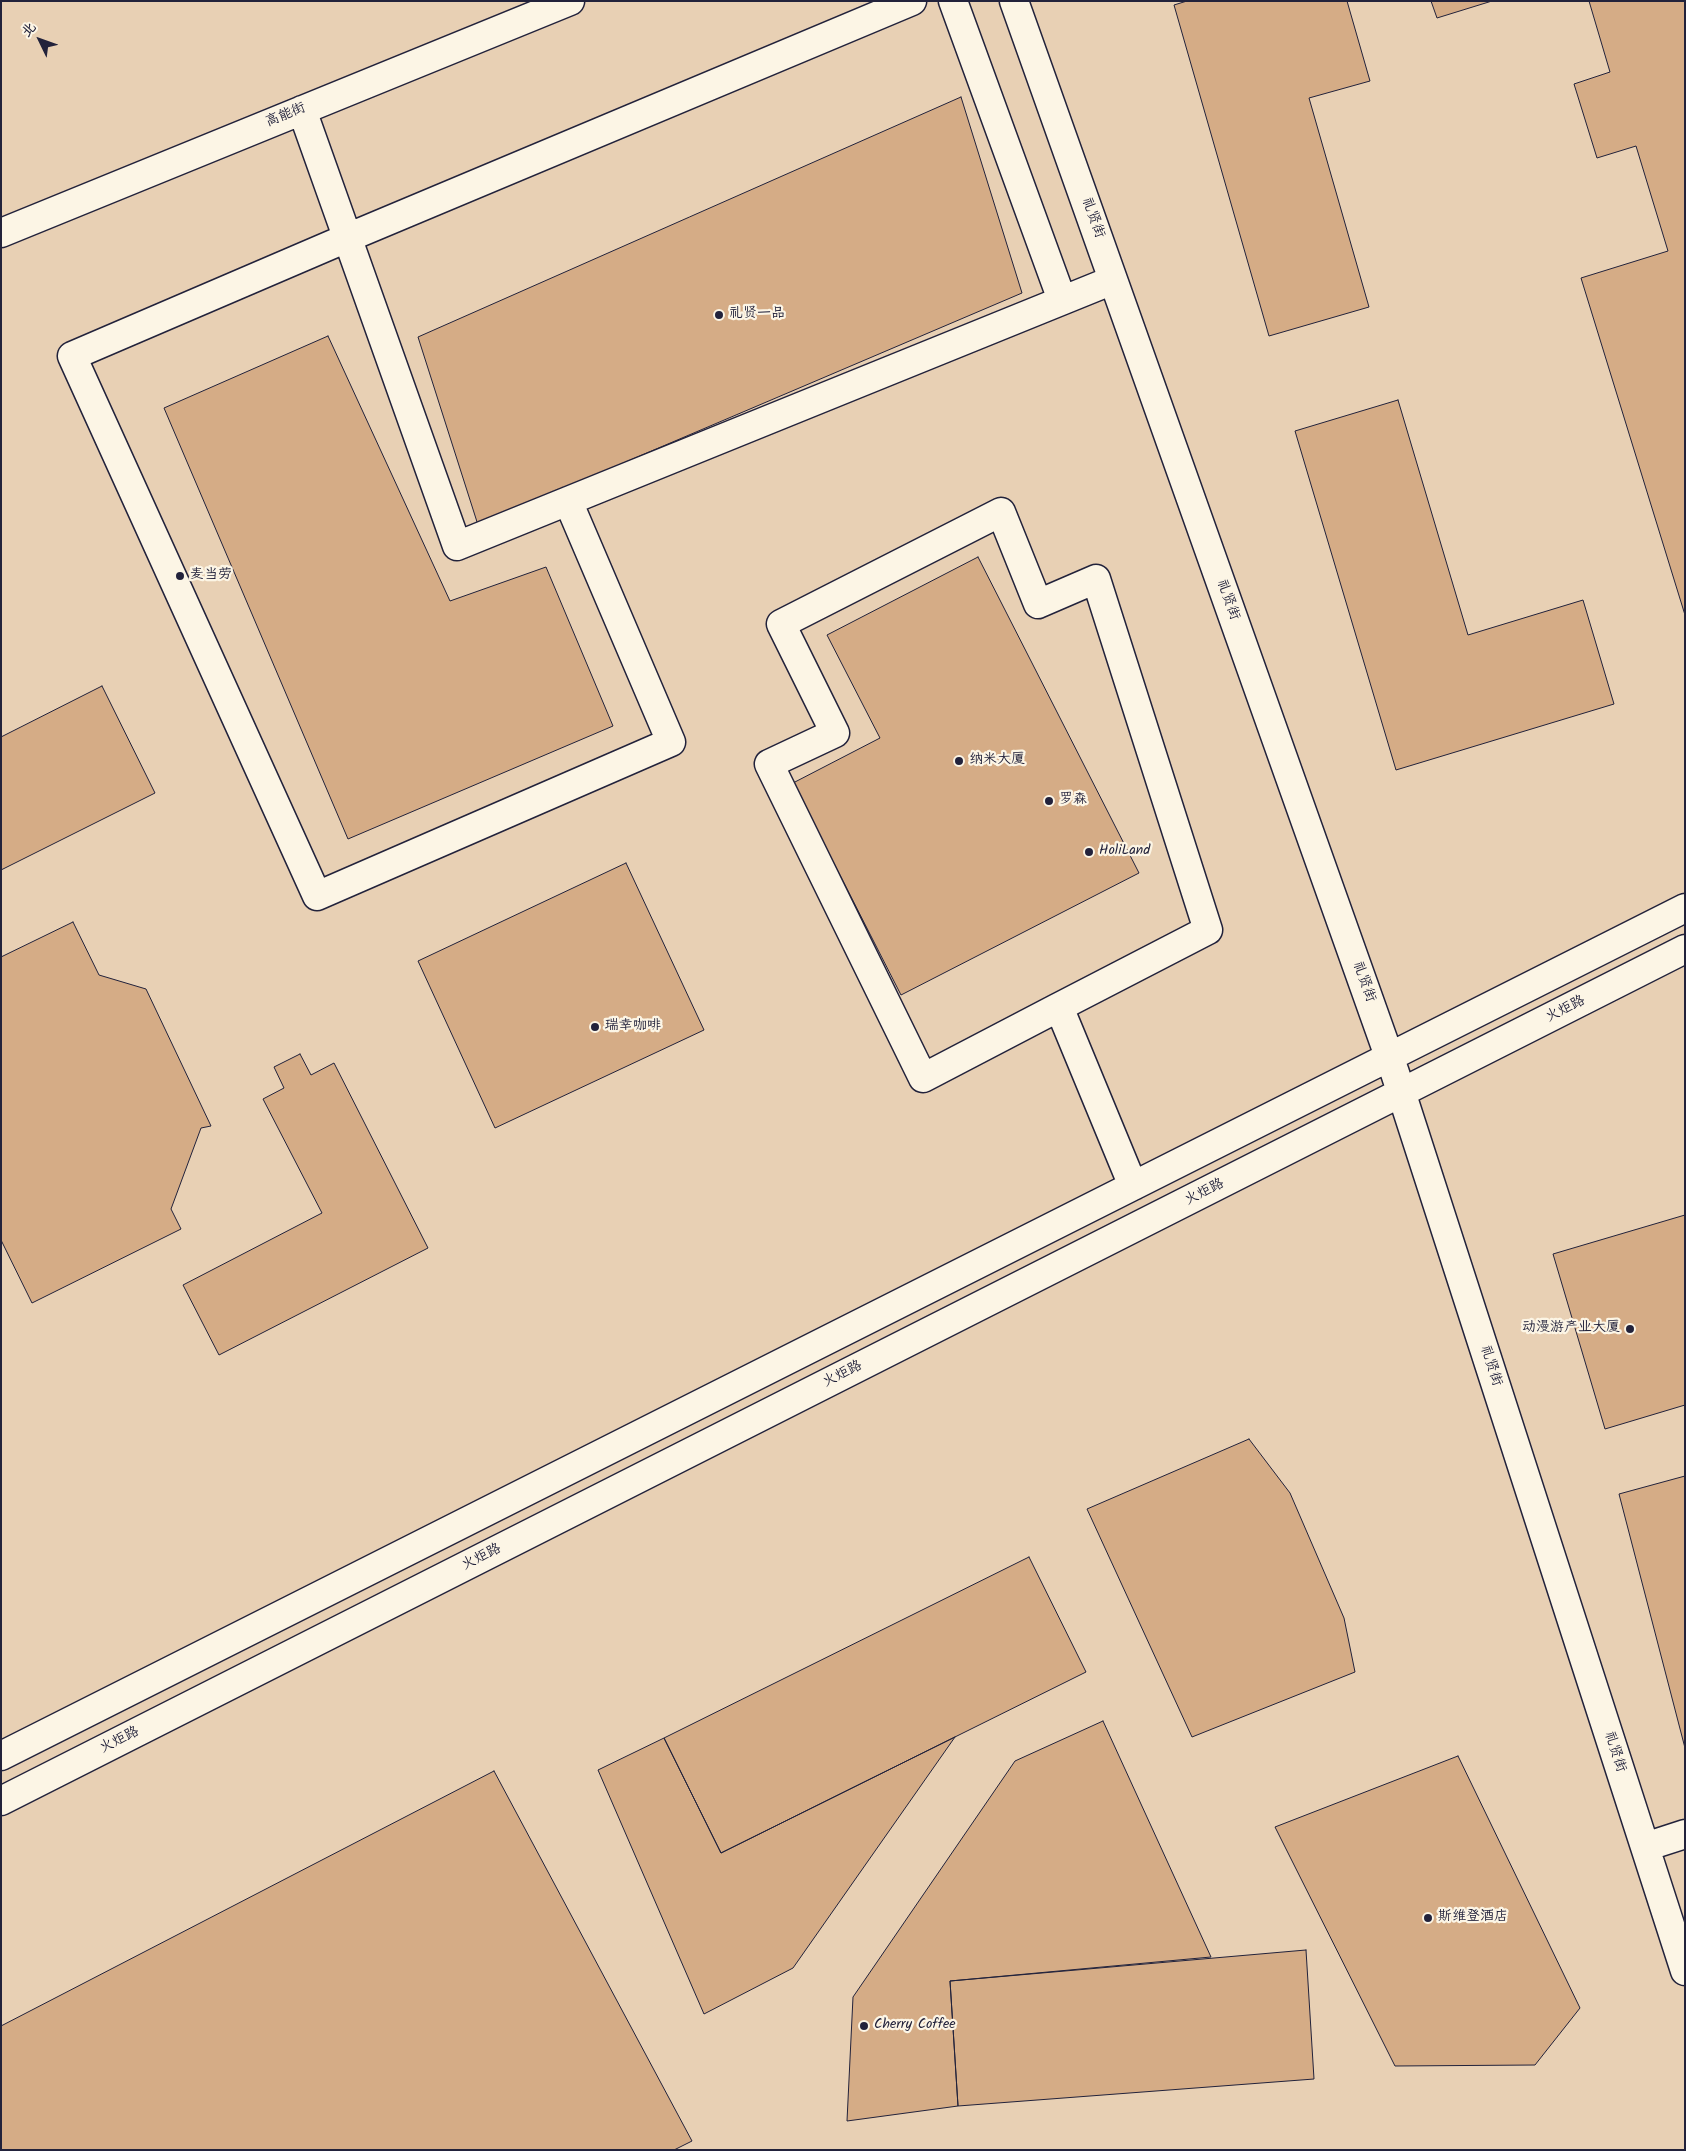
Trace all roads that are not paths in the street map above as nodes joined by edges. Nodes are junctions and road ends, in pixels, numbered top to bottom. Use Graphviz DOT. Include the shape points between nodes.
graph roads {
  1 [pos="570,1"];
  2 [pos="912,1"];
  3 [pos="953,1"];
  4 [pos="1014,1"];
  5 [pos="528,9"];
  6 [pos="302,110"];
  7 [pos="1,233"];
  8 [pos="347,238"];
  9 [pos="1114,280"];
  10 [pos="1062,300"];
  11 [pos="568,501"];
  12 [pos="1685,908"];
  13 [pos="1685,950"];
  14 [pos="1059,1007"];
  15 [pos="1390,1057"];
  16 [pos="1402,1093"];
  17 [pos="1133,1186"];
  18 [pos="1,1756"];
  19 [pos="1,1801"];
  20 [pos="1685,1834"];
  21 [pos="1644,1847"];
  22 [pos="1685,1971"];
  1 -- 5 [label="street, 高能街"];
  2 -- 8 [label="street"];
  3 -- 10 [label="street"];
  4 -- 9 [label="street, 礼贤街"];
  5 -- 6 [label="street, 高能街"];
  6 -- 7 [label="street, 高能街"];
  6 -- 8 [label="street"];
  8 -- 11 [label="street" via="457,546"];
  8 -- 11 [label="street" via="72,356 317,896 671,742"];
  9 -- 10 [label="street"];
  9 -- 15 [label="street, 礼贤街"];
  10 -- 11 [label="street"];
  12 -- 15 [label="street"];
  13 -- 16 [label="street, 火炬路"];
  14 -- 14 [label="street" via="1208,930 1096,579 1038,604 1001,512 781,624 835,733 769,764 923,1078"];
  14 -- 17 [label="street"];
  15 -- 16 [label="street, 礼贤街"];
  15 -- 17 [label="street"];
  16 -- 19 [label="street, 火炬路"];
  16 -- 21 [label="street, 礼贤街"];
  17 -- 18 [label="street"];
  20 -- 21 [label="street"];
  21 -- 22 [label="street, 礼贤街"];
}
